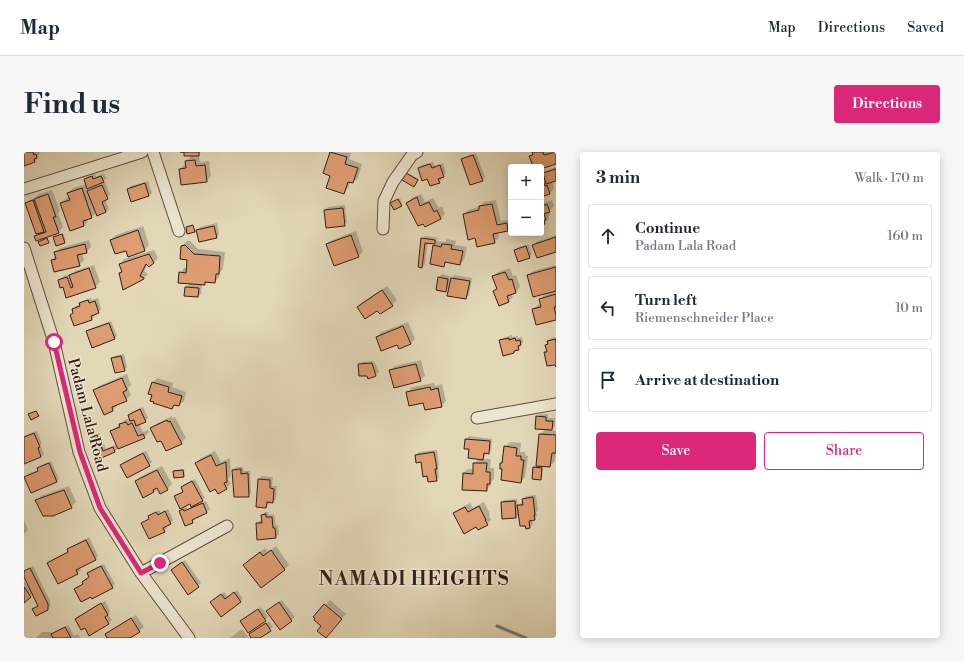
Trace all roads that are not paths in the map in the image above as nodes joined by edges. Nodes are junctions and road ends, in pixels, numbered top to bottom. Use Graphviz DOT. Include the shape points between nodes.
graph roads {
  1 [pos="142,152"];
  2 [pos="153,152"];
  3 [pos="417,152"];
  4 [pos="24,189"];
  5 [pos="383,229"];
  6 [pos="179,231"];
  7 [pos="24,248"];
  8 [pos="556,404"];
  9 [pos="477,418"];
  10 [pos="227,526"];
  11 [pos="141,573"];
  12 [pos="189,638"];
  1 -- 4 [label="street"];
  2 -- 6 [label="street"];
  3 -- 5 [label="street" via="412,155 393,182 384,201"];
  7 -- 11 [label="street, Padam Lala Road" via="54,342 82,459 100,508"];
  8 -- 9 [label="street"];
  10 -- 11 [label="street"];
  11 -- 12 [label="street, Padam Lala Road"];
}
